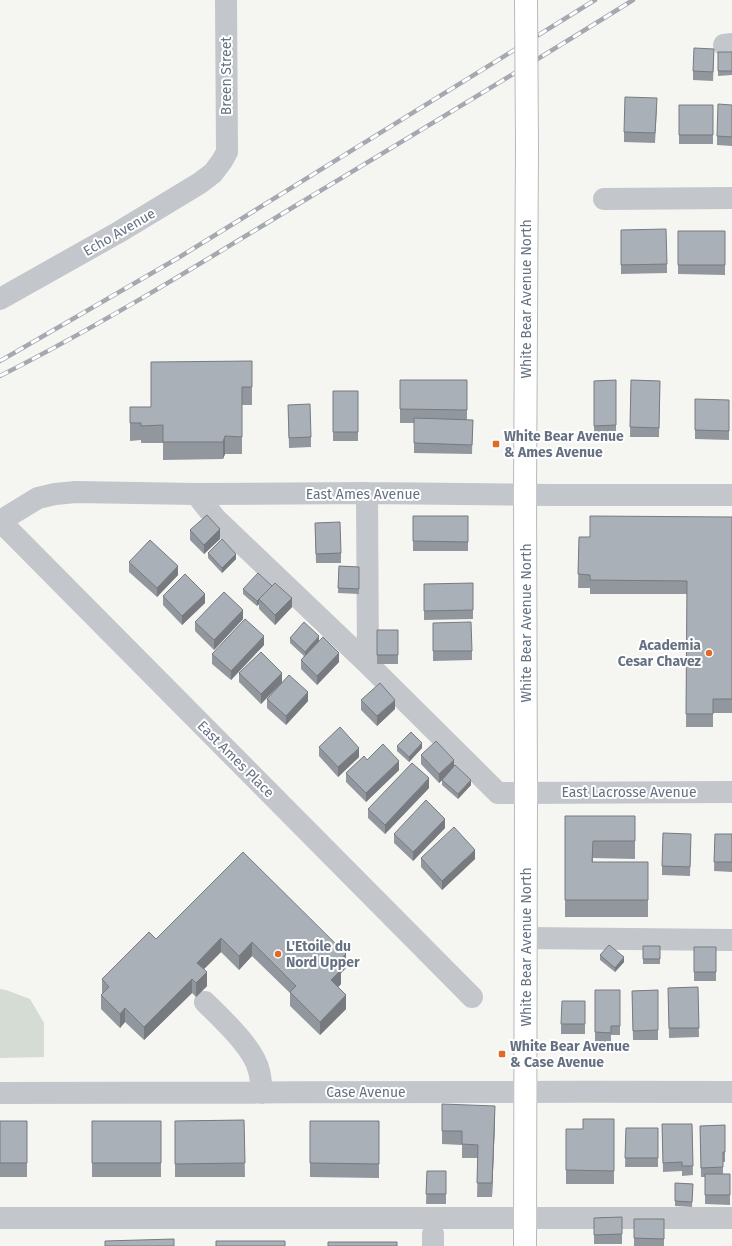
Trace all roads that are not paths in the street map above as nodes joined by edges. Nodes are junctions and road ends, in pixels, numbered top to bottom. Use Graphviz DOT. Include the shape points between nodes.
graph roads {
  1 [pos="226,0"];
  2 [pos="526,0"];
  3 [pos="227,152"];
  4 [pos="732,198"];
  5 [pos="604,199"];
  6 [pos="0,299"];
  7 [pos="367,493"];
  8 [pos="196,494"];
  9 [pos="525,494"];
  10 [pos="732,494"];
  11 [pos="0,521"];
  12 [pos="368,664"];
  13 [pos="526,792"];
  14 [pos="732,792"];
  15 [pos="526,938"];
  16 [pos="732,940"];
  17 [pos="472,997"];
  18 [pos="205,1002"];
  19 [pos="526,1092"];
  20 [pos="732,1092"];
  21 [pos="0,1093"];
  22 [pos="262,1093"];
  23 [pos="0,1218"];
  24 [pos="526,1218"];
  25 [pos="732,1218"];
  26 [pos="526,1246"];
  1 -- 3 [label="street, Breen Street"];
  2 -- 9 [label="main road, White Bear Avenue North, bridge"];
  3 -- 6 [label="street, Echo Avenue" via="213,173 200,183"];
  4 -- 5 [label="street"];
  7 -- 8 [label="street, East Ames Avenue"];
  7 -- 9 [label="street, East Ames Avenue"];
  7 -- 12 [label="street"];
  8 -- 11 [label="street, East Ames Avenue" via="55,494 38,498"];
  8 -- 12 [label="street, East Lacrosse Avenue" via="216,519"];
  9 -- 10 [label="street, East Ames Avenue"];
  9 -- 13 [label="main road, White Bear Avenue North"];
  11 -- 17 [label="street, East Ames Place"];
  12 -- 13 [label="street, East Lacrosse Avenue" via="498,793"];
  13 -- 14 [label="street, East Lacrosse Avenue"];
  13 -- 15 [label="main road, White Bear Avenue North"];
  15 -- 16 [label="street"];
  15 -- 19 [label="main road, White Bear Avenue North"];
  18 -- 22 [label="street" via="252,1054 259,1070"];
  19 -- 20 [label="street, Case Avenue"];
  19 -- 22 [label="street, Case Avenue"];
  19 -- 24 [label="main road, White Bear Avenue North"];
  21 -- 22 [label="street, Case Avenue"];
  23 -- 24 [label="street"];
  24 -- 25 [label="street"];
  24 -- 26 [label="main road, White Bear Avenue North"];
}
